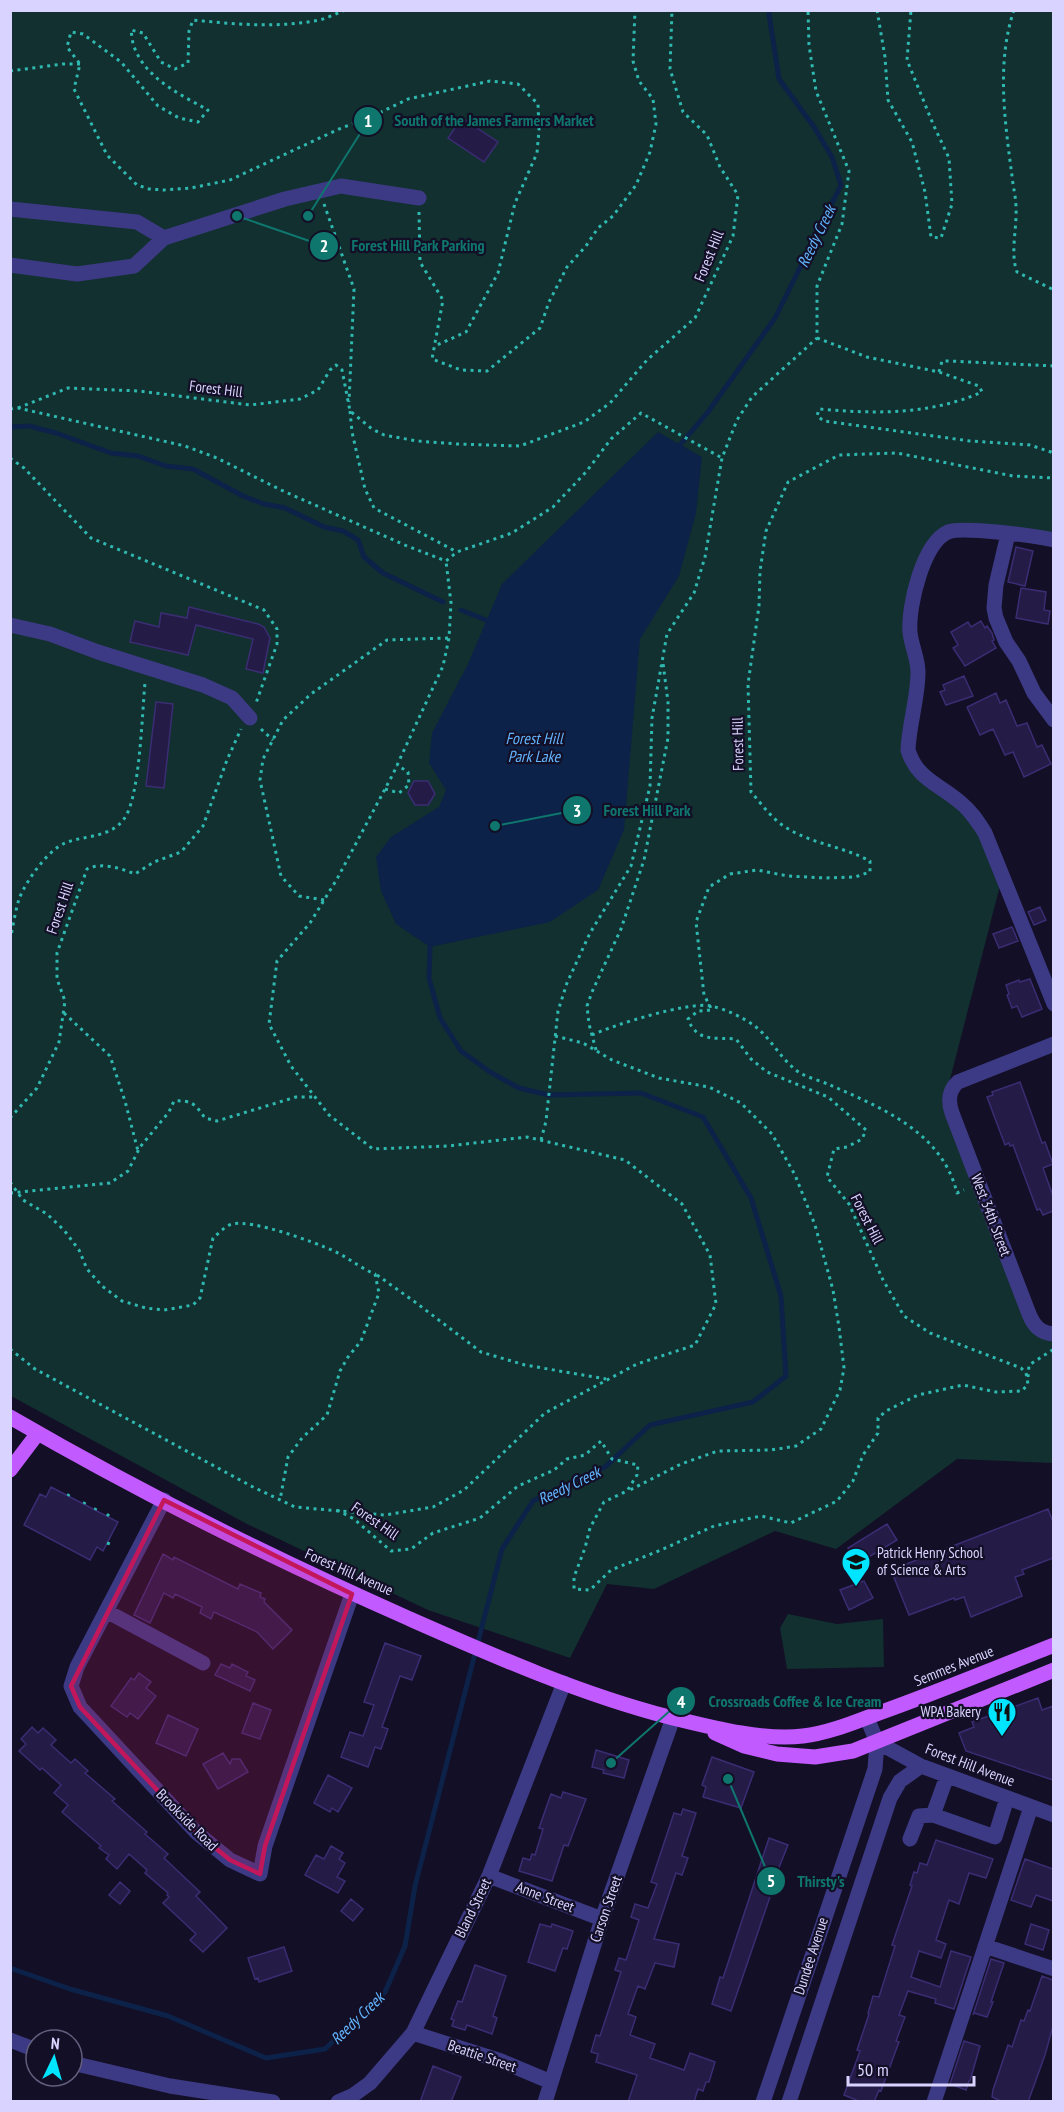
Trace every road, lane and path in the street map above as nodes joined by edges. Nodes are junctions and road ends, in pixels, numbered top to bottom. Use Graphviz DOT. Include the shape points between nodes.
graph roads {
  1 [pos="345,10"];
  2 [pos="635,10"];
  3 [pos="672,10"];
  4 [pos="808,10"];
  5 [pos="877,10"];
  6 [pos="911,10"];
  7 [pos="1014,10"];
  8 [pos="80,64"];
  9 [pos="10,71"];
  10 [pos="320,191"];
  11 [pos="419,198"];
  12 [pos="10,209"];
  13 [pos="164,238"];
  14 [pos="10,266"];
  15 [pos="1053,290"];
  16 [pos="817,338"];
  17 [pos="435,346"];
  18 [pos="1053,366"];
  19 [pos="939,372"];
  20 [pos="18,408"];
  21 [pos="10,409"];
  22 [pos="350,411"];
  23 [pos="1053,453"];
  24 [pos="10,458"];
  25 [pos="722,458"];
  26 [pos="1053,478"];
  27 [pos="1008,534"];
  28 [pos="1053,540"];
  29 [pos="457,552"];
  30 [pos="446,561"];
  31 [pos="10,626"];
  32 [pos="449,638"];
  33 [pos="662,659"];
  34 [pos="146,668"];
  35 [pos="250,718"];
  36 [pos="1053,720"];
  37 [pos="397,765"];
  38 [pos="385,789"];
  39 [pos="324,900"];
  40 [pos="10,940"];
  41 [pos="1053,1004"];
  42 [pos="710,1006"];
  43 [pos="64,1012"];
  44 [pos="592,1035"];
  45 [pos="555,1036"];
  46 [pos="1053,1044"];
  47 [pos="596,1051"];
  48 [pos="316,1098"];
  49 [pos="10,1118"];
  50 [pos="541,1140"];
  51 [pos="138,1151"];
  52 [pos="10,1182"];
  53 [pos="979,1184"];
  54 [pos="19,1192"];
  55 [pos="10,1193"];
  56 [pos="375,1274"];
  57 [pos="1049,1333"];
  58 [pos="10,1349"];
  59 [pos="1053,1349"];
  60 [pos="1028,1379"];
  61 [pos="608,1380"];
  62 [pos="10,1417"];
  63 [pos="38,1433"];
  64 [pos="10,1470"];
  65 [pos="627,1491"];
  66 [pos="164,1500"];
  67 [pos="280,1500"];
  68 [pos="337,1510"];
  69 [pos="352,1594"];
  70 [pos="106,1611"];
  71 [pos="1053,1645"];
  72 [pos="203,1663"];
  73 [pos="1053,1670"];
  74 [pos="564,1683"];
  75 [pos="673,1718"];
  76 [pos="867,1718"];
  77 [pos="690,1723"];
  78 [pos="877,1742"];
  79 [pos="921,1766"];
  80 [pos="947,1776"];
  81 [pos="1007,1798"];
  82 [pos="1031,1808"];
  83 [pos="860,1809"];
  84 [pos="933,1815"];
  85 [pos="1053,1815"];
  86 [pos="884,1816"];
  87 [pos="910,1839"];
  88 [pos="489,1876"];
  89 [pos="602,1918"];
  90 [pos="985,1946"];
  91 [pos="1053,1969"];
  92 [pos="412,2033"];
  93 [pos="84,2066"];
  94 [pos="550,2082"];
  95 [pos="273,2102"];
  96 [pos="338,2102"];
  97 [pos="545,2102"];
  98 [pos="763,2102"];
  99 [pos="789,2102"];
  100 [pos="933,2102"];
  1 -- 8 [label="path" via="316,21 234,24 193,20 188,63 175,69 161,62 143,33 131,30 134,49 148,69 173,91 208,110 198,122 178,118 158,106 121,62 83,34 70,32 68,47"];
  2 -- 17 [label="path" via="633,61 639,81 653,99 656,124 650,152 636,185 567,267 540,328 496,364 487,371 461,370 432,359"];
  3 -- 22 [label="path, Forest Hill" via="670,69 683,112 707,135 720,167 738,195 733,236 695,318 647,360 610,403 584,422 520,446 384,435"];
  4 -- 16 [label="path" via="816,91 849,171 842,224 817,286"];
  5 -- 6 [label="path" via="888,100 912,142 931,237 941,238 952,204 949,158 907,60"];
  7 -- 15 [label="path" via="1007,31 1004,65 1004,107 1016,207 1014,263 1017,272"];
  8 -- 9 [label="path"];
  8 -- 17 [label="path" via="74,89 107,155 137,185 164,190 230,180 408,99 490,81 518,84 538,104 537,153 515,203 494,281 466,332"];
  10 -- 11 [label="street" via="341,186"];
  10 -- 13 [label="street"];
  10 -- 22 [label="path" via="354,289"];
  11 -- 17 [label="path" via="420,262 442,300"];
  12 -- 13 [label="street" via="136,222"];
  13 -- 14 [label="street" via="134,266 77,274"];
  16 -- 19 [label="path" via="867,357"];
  16 -- 25 [label="path" via="752,397 737,420"];
  18 -- 19 [label="path" via="942,361"];
  19 -- 23 [label="path" via="979,386 982,392 942,406 910,411 819,409 817,416 824,421 904,433 1030,445"];
  20 -- 21 [label="path"];
  20 -- 22 [label="path, Forest Hill" via="68,388 139,391 250,405 300,399 318,390 336,365 342,370"];
  20 -- 30 [label="path" via="185,446"];
  22 -- 29 [label="path" via="365,489 375,508"];
  24 -- 35 [label="path, Forest Hill" via="91,538 264,610 277,629 277,644"];
  25 -- 29 [label="path" via="641,413 611,439 553,507 512,533"];
  25 -- 33 [label="path" via="705,557 694,593 667,634"];
  26 -- 42 [label="path, Forest Hill" via="1013,476 897,453 839,455 788,482 766,531 760,571 748,684 751,792 777,821 802,836 860,855 870,861 870,872 855,878 825,878 757,870 730,874 710,887 696,922 704,995"];
  27 -- 28 [label="street"];
  27 -- 36 [label="street" via="994,608 1000,630"];
  27 -- 41 [label="street" via="949,532 923,565 911,613 910,632 918,674 908,750 920,773 960,802 985,833"];
  29 -- 30 [label="path"];
  30 -- 32 [label="path" via="451,603"];
  31 -- 34 [label="street" via="50,634"];
  32 -- 37 [label="path" via="443,666"];
  32 -- 39 [label="path" via="387,640 310,694 283,720 263,759 260,780 281,876 299,896"];
  33 -- 44 [label="path" via="668,738 644,860 621,929 587,1006"];
  33 -- 45 [label="path" via="652,718 650,786 631,866 590,933 567,983"];
  34 -- 35 [label="street" via="232,698"];
  34 -- 40 [label="path" via="135,783 125,818 115,828 65,843 50,854 19,899"];
  35 -- 43 [label="path, Forest Hill" via="227,760 203,826 181,852 135,874 113,866 87,869 57,953 57,979 65,1001"];
  37 -- 38 [label="path"];
  37 -- 38 [label="path" via="408,772 409,785 399,793"];
  38 -- 39 [label="path"];
  39 -- 48 [label="path" via="277,961 269,1023 291,1066"];
  42 -- 44 [label="path" via="695,1005"];
  42 -- 53 [label="path" via="757,1028 800,1073 909,1124 932,1145 946,1165 957,1193"];
  42 -- 60 [label="path, Forest Hill" via="712,1010 698,1011 688,1019 692,1028 710,1039 736,1039 767,1072 828,1097 866,1130 862,1139 834,1149 827,1177 849,1204 904,1316 930,1332 1021,1368"];
  43 -- 49 [label="path, Forest Hill" via="59,1042 37,1088"];
  43 -- 51 [label="path" via="110,1056"];
  44 -- 47 [label="path"];
  45 -- 47 [label="path" via="583,1042"];
  45 -- 50 [label="path"];
  46 -- 53 [label="street, West 34th Street" via="958,1082 951,1092 952,1113"];
  47 -- 65 [label="path" via="659,1078 709,1087 741,1103 772,1134 795,1175 815,1226 833,1290 844,1368 840,1390 821,1429 796,1446 718,1451"];
  48 -- 50 [label="path" via="329,1115 373,1149 527,1137"];
  48 -- 51 [label="path" via="296,1097 217,1121 205,1118 196,1105 174,1101"];
  50 -- 61 [label="path" via="624,1160 682,1204 710,1254 716,1304 695,1345 637,1364"];
  51 -- 54 [label="path" via="128,1171 110,1183"];
  52 -- 54 [label="path"];
  53 -- 57 [label="street, West 34th Street" via="1033,1323"];
  54 -- 55 [label="path"];
  54 -- 56 [label="path" via="23,1200 64,1230 102,1287 122,1301 146,1308 164,1310 193,1305 200,1298 213,1238 230,1224 251,1224 286,1233 336,1252"];
  56 -- 61 [label="path" via="481,1352 525,1365"];
  56 -- 67 [label="path" via="379,1293 361,1341 340,1371 327,1415 288,1457"];
  58 -- 67 [label="path" via="35,1369"];
  59 -- 60 [label="path" via="1029,1365"];
  60 -- 65 [label="path" via="1022,1391 996,1392 963,1385 918,1395 878,1418 878,1433 863,1455 853,1481 837,1501 791,1523 761,1516 714,1526 611,1570 590,1590 574,1589 590,1527 604,1502"];
  61 -- 68 [label="path" via="545,1413 464,1490 433,1506 385,1515"];
  62 -- 63 [label="main road, Forest Hill Avenue"];
  63 -- 64 [label="main road"];
  63 -- 66 [label="main road, Forest Hill Avenue"];
  65 -- 68 [label="path, Forest Hill" via="638,1465 612,1459 601,1441 585,1455 567,1459 554,1470 518,1486 480,1518 433,1533 411,1549 391,1551 354,1519"];
  66 -- 69 [label="main road, Forest Hill Avenue"];
  66 -- 70 [label="street, Brookside Road"];
  67 -- 68 [label="path" via="295,1507"];
  69 -- 70 [label="street, Brookside Road" via="265,1846 260,1874 230,1860 196,1833 80,1707 71,1686"];
  69 -- 74 [label="main road, Forest Hill Avenue"];
  70 -- 72 [label="street"];
  71 -- 76 [label="main road, Semmes Avenue"];
  73 -- 78 [label="main road"];
  74 -- 75 [label="main road, Forest Hill Avenue"];
  74 -- 88 [label="street, Bland Street"];
  75 -- 77 [label="main road, Forest Hill Avenue"];
  75 -- 89 [label="street, Carson Street"];
  76 -- 77 [label="main road, Forest Hill Avenue" via="823,1732 788,1737"];
  76 -- 78 [label="street"];
  77 -- 78 [label="main road, Forest Hill Avenue" via="744,1746 777,1754 815,1757 853,1751"];
  78 -- 79 [label="street, Forest Hill Avenue"];
  78 -- 83 [label="street, Dundee Avenue" via="875,1769"];
  79 -- 80 [label="street, Forest Hill Avenue"];
  79 -- 86 [label="street, Dundee Avenue" via="900,1780"];
  80 -- 81 [label="street, Forest Hill Avenue"];
  80 -- 84 [label="street"];
  81 -- 82 [label="street, Forest Hill Avenue"];
  81 -- 84 [label="street" via="995,1837"];
  82 -- 85 [label="street, Forest Hill Avenue"];
  82 -- 90 [label="street"];
  83 -- 86 [label="street"];
  83 -- 98 [label="street, Dundee Avenue"];
  84 -- 87 [label="street" via="919,1816"];
  86 -- 99 [label="street, Dundee Avenue"];
  88 -- 89 [label="street, Anne Street"];
  88 -- 92 [label="street, Bland Street"];
  89 -- 94 [label="street, Carson Street"];
  90 -- 91 [label="street"];
  90 -- 100 [label="street"];
  92 -- 94 [label="street, Beattie Street" via="501,2061"];
  92 -- 96 [label="street, Bland Street" via="370,2083"];
  93 -- 95 [label="street" via="170,2086"];
  94 -- 97 [label="street, Carson Street"];
}
